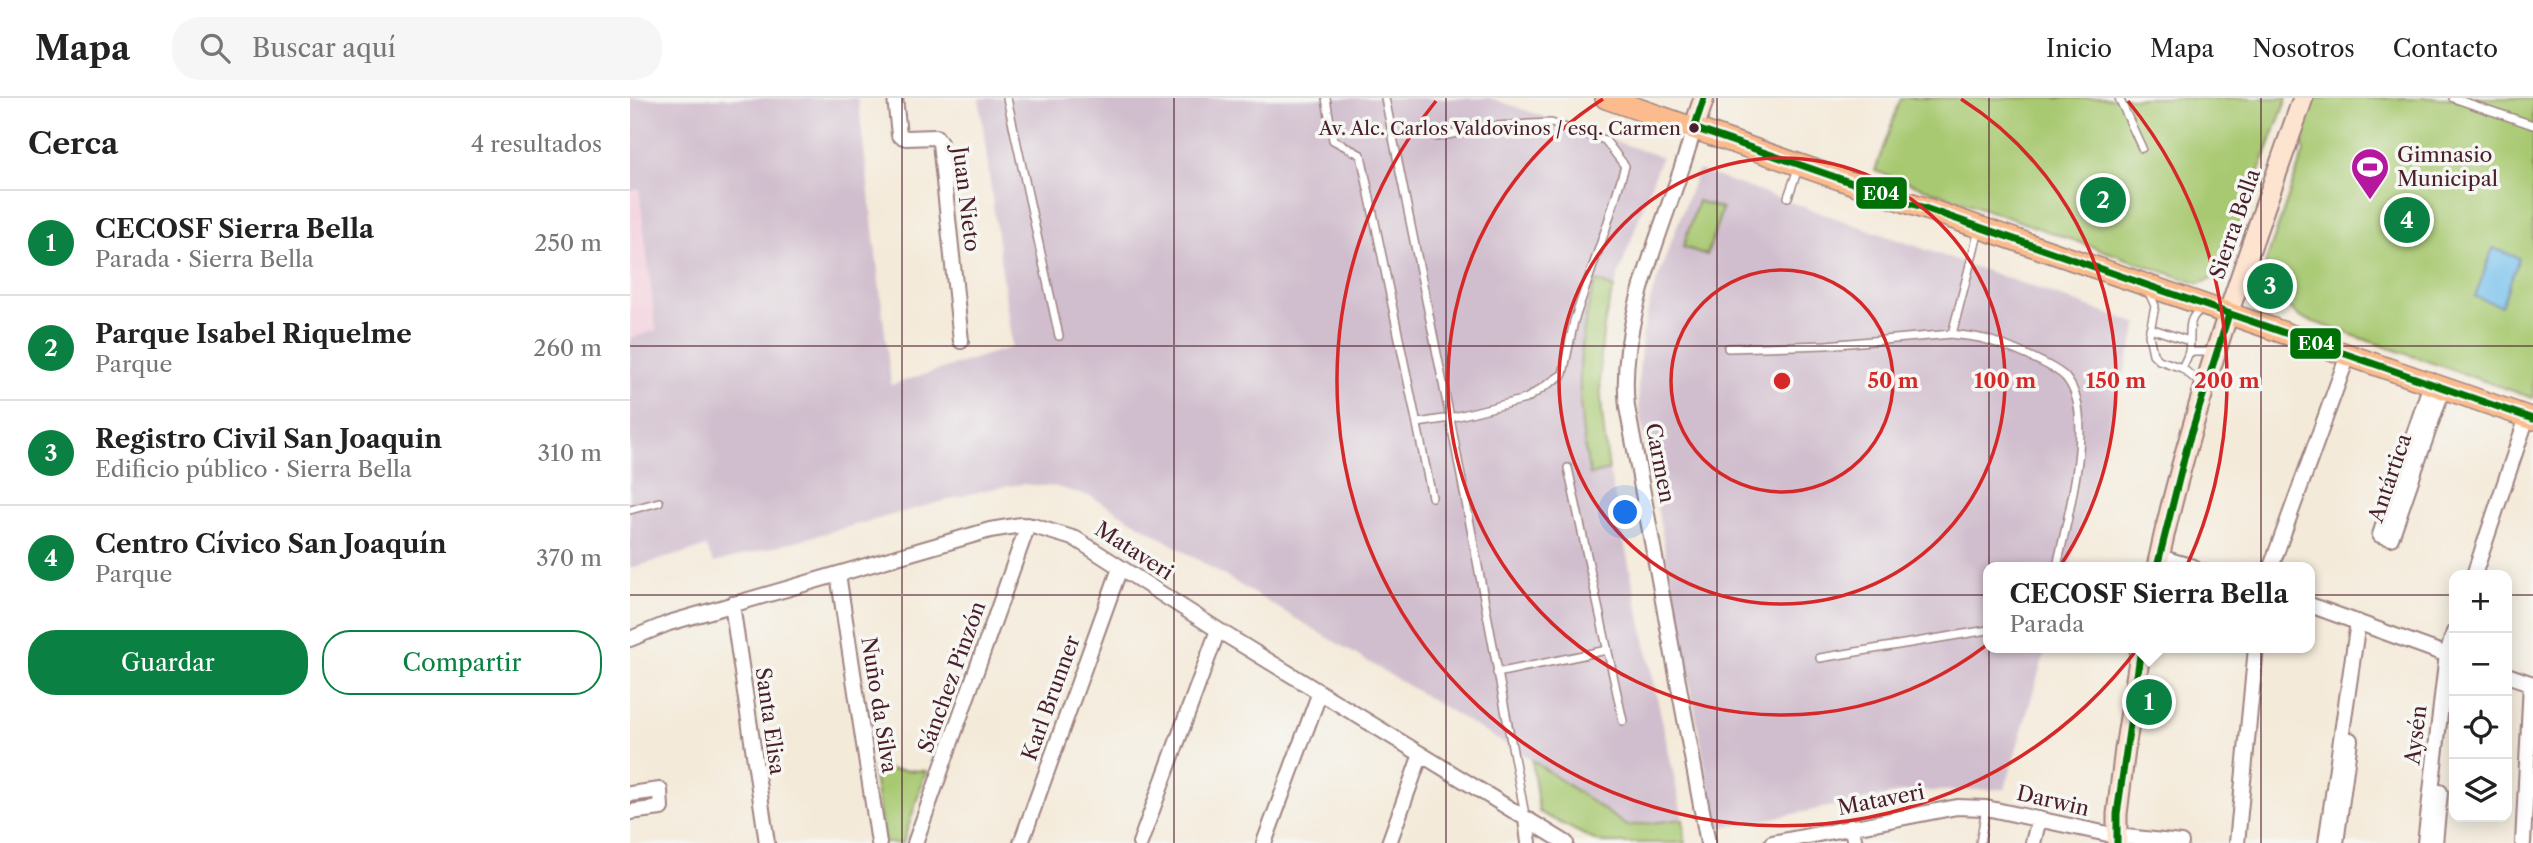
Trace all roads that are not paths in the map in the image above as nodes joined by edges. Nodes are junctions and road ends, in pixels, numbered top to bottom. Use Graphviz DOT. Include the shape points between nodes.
graph roads {
  1 [pos="895,98"];
  2 [pos="1007,98"];
  3 [pos="1326,98"];
  4 [pos="1385,98"];
  5 [pos="1606,98"];
  6 [pos="1704,98"];
  7 [pos="2119,98"];
  8 [pos="2303,98"];
  9 [pos="2452,98"];
  10 [pos="2533,125"];
  11 [pos="1694,128"];
  12 [pos="1436,137"];
  13 [pos="2142,148"];
  14 [pos="1800,165"];
  15 [pos="1788,197"];
  16 [pos="1979,227"];
  17 [pos="2146,285"];
  18 [pos="2207,306"];
  19 [pos="2229,314"];
  20 [pos="2150,328"];
  21 [pos="1952,334"];
  22 [pos="1059,336"];
  23 [pos="961,341"];
  24 [pos="2189,341"];
  25 [pos="1728,348"];
  26 [pos="2189,352"];
  27 [pos="2216,352"];
  28 [pos="2348,355"];
  29 [pos="2182,368"];
  30 [pos="2437,386"];
  31 [pos="2204,387"];
  32 [pos="1450,418"];
  33 [pos="2531,422"];
  34 [pos="1418,423"];
  35 [pos="1569,468"];
  36 [pos="1432,497"];
  37 [pos="659,502"];
  38 [pos="630,510"];
  39 [pos="1028,525"];
  40 [pos="2058,562"];
  41 [pos="2158,562"];
  42 [pos="2272,562"];
  43 [pos="1120,568"];
  44 [pos="2475,570"];
  45 [pos="2484,570"];
  46 [pos="838,574"];
  47 [pos="732,604"];
  48 [pos="2315,607"];
  49 [pos="2362,624"];
  50 [pos="1218,630"];
  51 [pos="1983,631"];
  52 [pos="630,639"];
  53 [pos="1607,650"];
  54 [pos="2140,653"];
  55 [pos="2248,653"];
  56 [pos="2256,653"];
  57 [pos="2449,657"];
  58 [pos="1820,659"];
  59 [pos="1497,673"];
  60 [pos="2512,677"];
  61 [pos="2449,679"];
  62 [pos="2532,684"];
  63 [pos="2449,691"];
  64 [pos="1320,692"];
  65 [pos="1623,721"];
  66 [pos="1421,754"];
  67 [pos="630,794"];
  68 [pos="1992,809"];
  69 [pos="630,812"];
  70 [pos="1526,819"];
  71 [pos="2039,819"];
  72 [pos="1851,826"];
  73 [pos="2533,828"];
  74 [pos="2117,840"];
  75 [pos="767,843"];
  76 [pos="879,843"];
  77 [pos="915,843"];
  78 [pos="1021,843"];
  79 [pos="1140,843"];
  80 [pos="1264,843"];
  81 [pos="1389,843"];
  82 [pos="1529,843"];
  83 [pos="1566,843"];
  84 [pos="1708,843"];
  85 [pos="1772,843"];
  86 [pos="1854,843"];
  87 [pos="1980,843"];
  88 [pos="2033,843"];
  89 [pos="2181,843"];
  90 [pos="2229,843"];
  91 [pos="2237,843"];
  92 [pos="2326,843"];
  93 [pos="2336,843"];
  94 [pos="2425,843"];
  95 [pos="2435,843"];
  96 [pos="2523,843"];
  97 [pos="2532,843"];
  1 -- 23 [label="street, Juan Nieto" via="900,135 936,137 940,143"];
  2 -- 22 [label="lane"];
  3 -- 34 [label="lane" via="1334,139 1361,155"];
  4 -- 32 [label="lane"];
  5 -- 11 [label="main road"];
  6 -- 11 [label="street, Carmen"];
  7 -- 13 [label="lane"];
  8 -- 19 [label="street, Sierra Bella"];
  9 -- 10 [label="lane"];
  11 -- 14 [label="main road"];
  11 -- 84 [label="street, Carmen" via="1634,312 1625,382"];
  12 -- 32 [label="lane" via="1495,126 1551,123 1605,140 1625,166 1574,321 1563,374 1526,399"];
  14 -- 15 [label="lane"];
  14 -- 16 [label="main road"];
  16 -- 17 [label="main road"];
  16 -- 21 [label="lane"];
  17 -- 18 [label="main road"];
  17 -- 20 [label="lane" via="2155,306"];
  18 -- 19 [label="main road"];
  18 -- 24 [label="lane" via="2193,317"];
  19 -- 27 [label="street, Sierra Bella"];
  19 -- 28 [label="main road"];
  20 -- 24 [label="lane"];
  20 -- 29 [label="lane" via="2153,354"];
  21 -- 25 [label="lane"];
  21 -- 40 [label="lane" via="1984,339 2056,369 2068,379 2080,411 2080,448"];
  24 -- 26 [label="lane"];
  26 -- 27 [label="lane"];
  26 -- 29 [label="lane"];
  27 -- 31 [label="street, Sierra Bella"];
  28 -- 30 [label="main road"];
  28 -- 42 [label="street"];
  29 -- 31 [label="lane"];
  30 -- 30 [label="street, Antártica" via="2380,535 2391,538"];
  30 -- 33 [label="main road"];
  31 -- 41 [label="street, Sierra Bella"];
  32 -- 34 [label="lane"];
  32 -- 59 [label="lane"];
  33 -- 44 [label="street"];
  33 -- 45 [label="street"];
  34 -- 36 [label="lane"];
  35 -- 53 [label="lane"];
  37 -- 38 [label="lane"];
  39 -- 43 [label="street, Mataveri" via="1066,535"];
  39 -- 46 [label="street, Mataveri" via="990,530"];
  39 -- 77 [label="street, Sánchez Pinzón"];
  43 -- 50 [label="street, Mataveri"];
  43 -- 78 [label="street, Karl Brunner"];
  46 -- 47 [label="street, Mataveri"];
  46 -- 76 [label="street, Nuño da Silva"];
  47 -- 52 [label="street, Mataveri"];
  47 -- 75 [label="street, Santa Elisa"];
  48 -- 49 [label="street"];
  49 -- 57 [label="street"];
  49 -- 92 [label="street"];
  49 -- 93 [label="street"];
  50 -- 64 [label="street, Mataveri"];
  50 -- 79 [label="street"];
  51 -- 58 [label="lane"];
  53 -- 59 [label="lane"];
  53 -- 65 [label="lane"];
  54 -- 74 [label="street"];
  55 -- 90 [label="street"];
  56 -- 91 [label="street"];
  59 -- 70 [label="lane"];
  60 -- 62 [label="street"];
  61 -- 94 [label="street, Aysén"];
  62 -- 96 [label="street"];
  63 -- 95 [label="street, Aysén"];
  64 -- 66 [label="street, Mataveri"];
  64 -- 80 [label="street"];
  66 -- 70 [label="street, Mataveri"];
  66 -- 81 [label="street"];
  67 -- 69 [label="street" via="660,790 661,808"];
  68 -- 71 [label="street, Darwin"];
  68 -- 72 [label="street, Mataveri" via="1956,807"];
  68 -- 87 [label="lane"];
  70 -- 82 [label="street"];
  70 -- 83 [label="street, Mataveri"];
  71 -- 74 [label="street, Darwin"];
  71 -- 88 [label="street"];
  72 -- 85 [label="street, Mataveri"];
  72 -- 86 [label="street"];
  73 -- 97 [label="street"];
  74 -- 89 [label="street, Darwin"];
}
